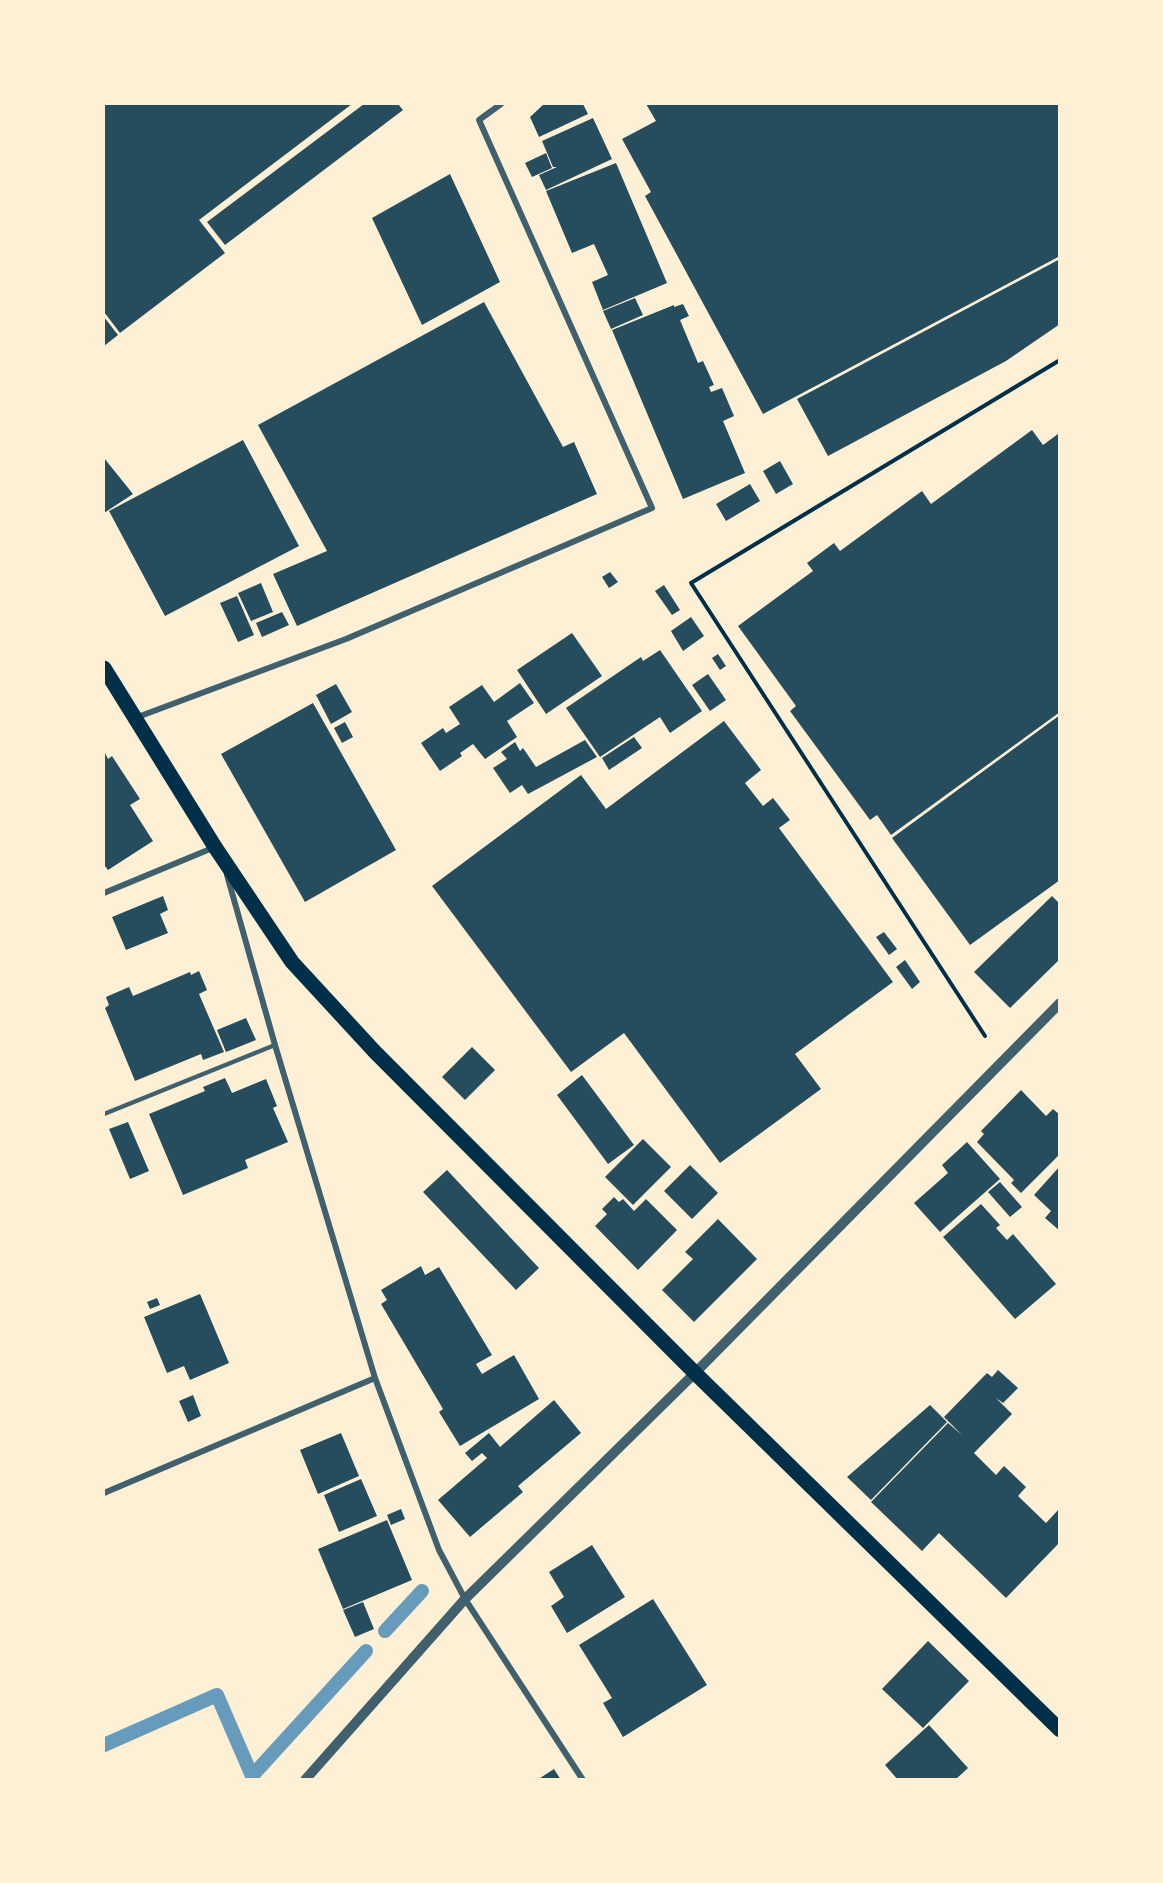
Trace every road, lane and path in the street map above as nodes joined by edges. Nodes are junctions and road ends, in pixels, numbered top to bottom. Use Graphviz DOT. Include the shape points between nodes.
graph roads {
  1 [pos="501,104"];
  2 [pos="1059,360"];
  3 [pos="104,668"];
  4 [pos="135,718"];
  5 [pos="218,852"];
  6 [pos="104,893"];
  7 [pos="1059,1002"];
  8 [pos="275,1045"];
  9 [pos="1001,1062"];
  10 [pos="104,1114"];
  11 [pos="695,1373"];
  12 [pos="375,1378"];
  13 [pos="104,1492"];
  14 [pos="465,1599"];
  15 [pos="1059,1730"];
  16 [pos="305,1779"];
  17 [pos="583,1779"];
  1 -- 4 [label="street" via="479,120 652,508 346,639"];
  2 -- 9 [label="path" via="691,583"];
  3 -- 4 [label="main road"];
  4 -- 5 [label="main road"];
  5 -- 6 [label="street"];
  5 -- 8 [label="street"];
  5 -- 11 [label="main road" via="292,962 375,1052"];
  7 -- 9 [label="street"];
  8 -- 10 [label="lane"];
  8 -- 12 [label="street"];
  9 -- 11 [label="street"];
  11 -- 14 [label="street"];
  11 -- 15 [label="main road"];
  12 -- 13 [label="street"];
  12 -- 14 [label="street" via="439,1550"];
  14 -- 16 [label="street"];
  14 -- 17 [label="street"];
}
